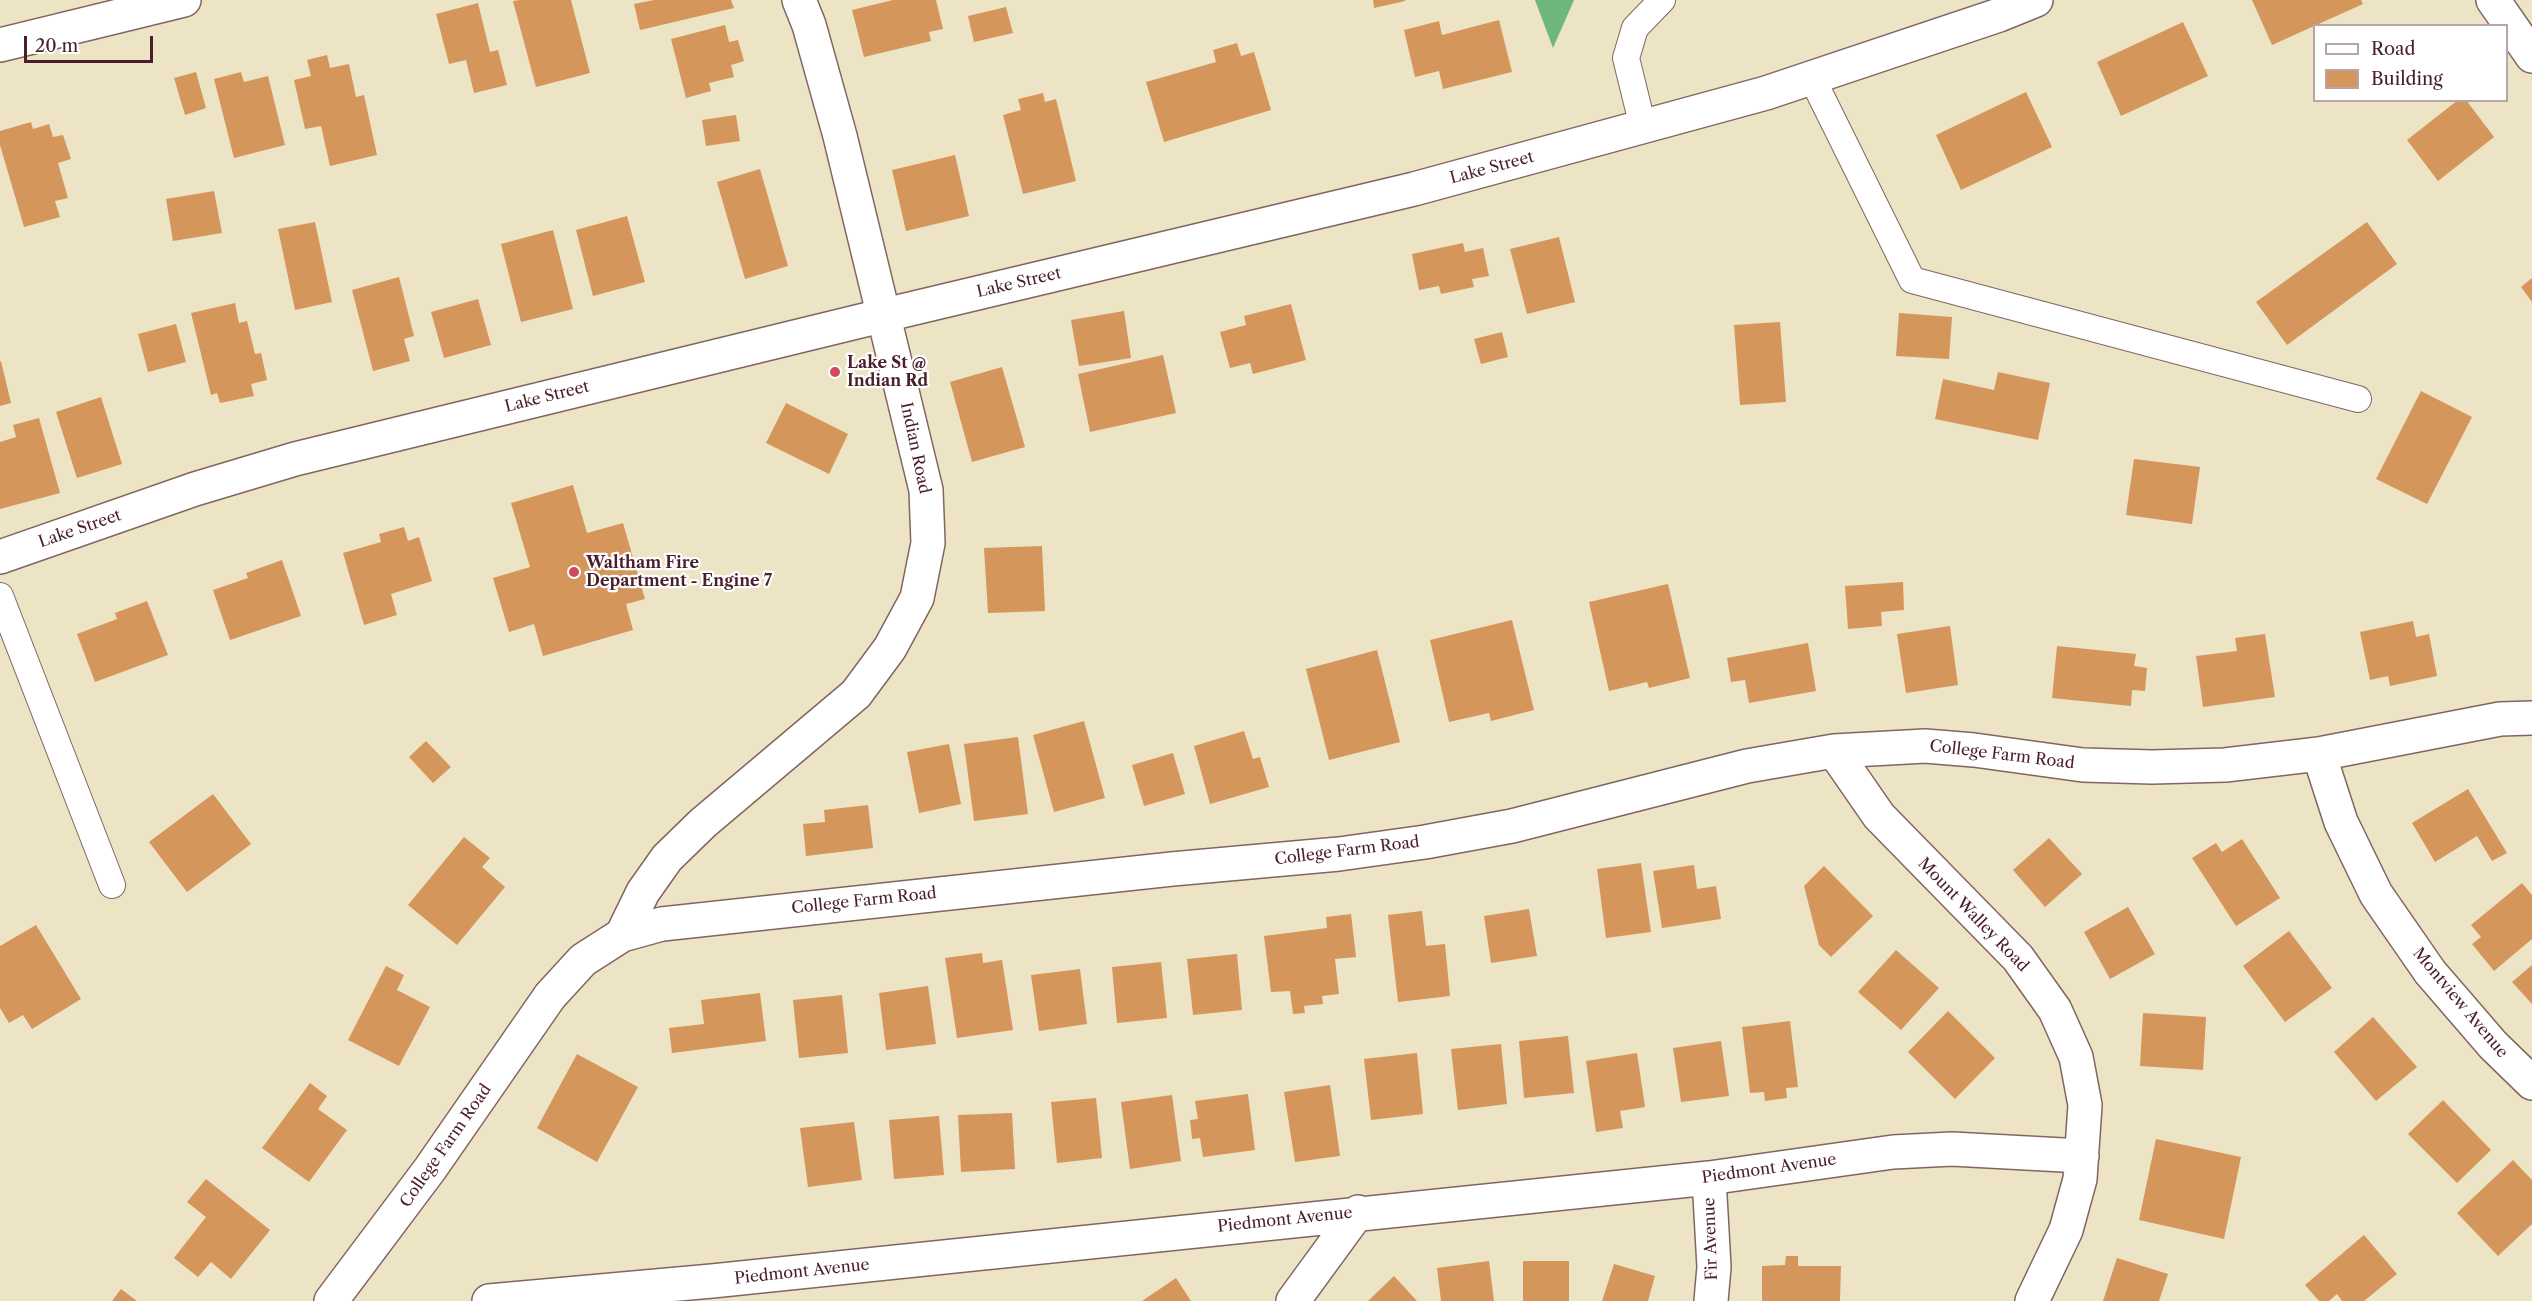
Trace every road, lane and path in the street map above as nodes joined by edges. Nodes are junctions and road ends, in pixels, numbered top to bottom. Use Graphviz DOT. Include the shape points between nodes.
graph roads {
  1 [pos="184,0"];
  2 [pos="799,0"];
  3 [pos="1662,0"];
  4 [pos="2036,0"];
  5 [pos="2493,0"];
  6 [pos="0,45"];
  7 [pos="2532,56"];
  8 [pos="1812,78"];
  9 [pos="1643,126"];
  10 [pos="885,315"];
  11 [pos="2358,399"];
  12 [pos="0,557"];
  13 [pos="0,596"];
  14 [pos="2532,718"];
  15 [pos="1834,751"];
  16 [pos="2319,754"];
  17 [pos="112,885"];
  18 [pos="622,935"];
  19 [pos="2532,1083"];
  20 [pos="2082,1156"];
  21 [pos="1708,1178"];
  22 [pos="1358,1212"];
  23 [pos="708,1291"];
  24 [pos="331,1301"];
  25 [pos="489,1301"];
  26 [pos="1293,1301"];
  27 [pos="1711,1301"];
  28 [pos="2032,1301"];
  1 -- 6 [label="street"];
  2 -- 10 [label="street, Indian Road" via="812,36"];
  3 -- 9 [label="lane" via="1635,28 1626,58"];
  4 -- 8 [label="street, Lake Street"];
  5 -- 7 [label="street"];
  8 -- 9 [label="street, Lake Street"];
  8 -- 11 [label="lane" via="1912,280"];
  9 -- 10 [label="street, Lake Street" via="1414,189"];
  10 -- 12 [label="street, Lake Street" via="295,459"];
  10 -- 18 [label="street, Indian Road" via="926,490 928,543 917,598 890,648 856,694 702,823 667,858 643,892"];
  13 -- 17 [label="lane"];
  14 -- 16 [label="street, College Farm Road" via="2500,719"];
  15 -- 16 [label="street, College Farm Road" via="1925,746 2083,765 2152,767 2225,765"];
  15 -- 18 [label="street, College Farm Road" via="1747,766 1512,826 1425,842 711,917"];
  15 -- 20 [label="street, Mount Walley Road" via="1879,816 2004,943 2055,1010 2082,1082"];
  16 -- 19 [label="street, Montview Avenue" via="2341,822 2376,894 2430,972 2493,1045"];
  18 -- 24 [label="street, College Farm Road" via="583,960 550,996 430,1169"];
  20 -- 21 [label="street, Piedmont Avenue" via="1952,1149 1893,1152"];
  20 -- 28 [label="street, Mount Walley Road" via="2072,1213"];
  21 -- 22 [label="street, Piedmont Avenue"];
  21 -- 27 [label="street, Fir Avenue" via="1714,1267"];
  22 -- 23 [label="street, Piedmont Avenue"];
  22 -- 26 [label="street"];
  23 -- 25 [label="street, Piedmont Avenue"];
}
